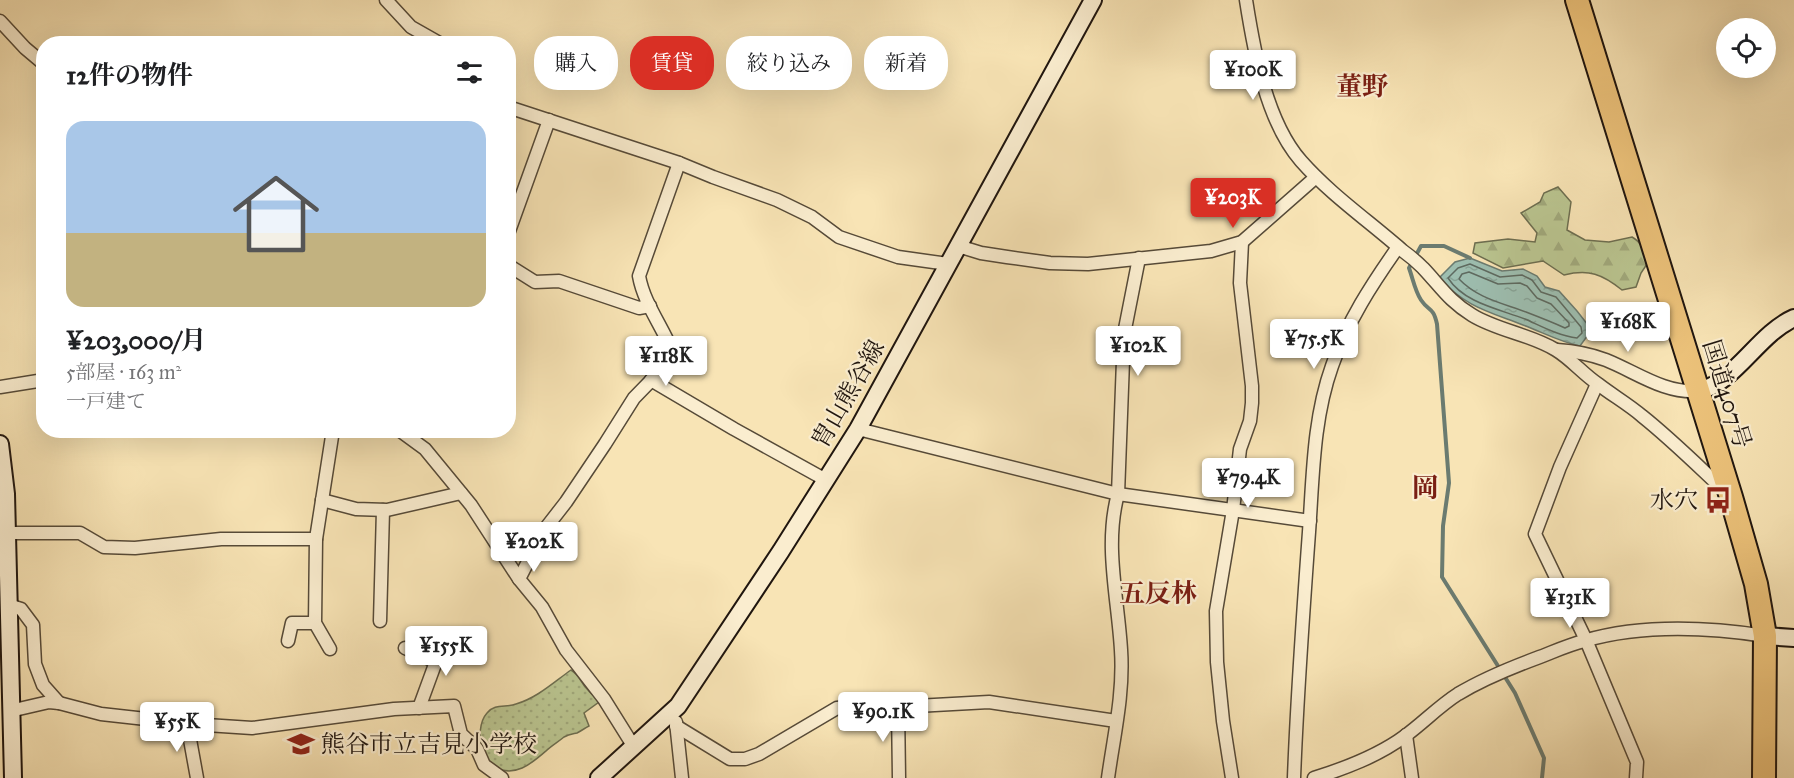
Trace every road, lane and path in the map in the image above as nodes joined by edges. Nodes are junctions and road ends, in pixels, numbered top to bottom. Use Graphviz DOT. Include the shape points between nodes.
graph roads {
  1 [pos="386,0"];
  2 [pos="1093,0"];
  3 [pos="1246,0"];
  4 [pos="1577,0"];
  5 [pos="0,21"];
  6 [pos="427,36"];
  7 [pos="36,57"];
  8 [pos="516,110"];
  9 [pos="549,120"];
  10 [pos="679,163"];
  11 [pos="1316,177"];
  12 [pos="516,212"];
  13 [pos="1242,242"];
  14 [pos="958,246"];
  15 [pos="1398,247"];
  16 [pos="1139,258"];
  17 [pos="948,264"];
  18 [pos="516,270"];
  19 [pos="650,306"];
  20 [pos="1794,318"];
  21 [pos="1557,350"];
  22 [pos="651,380"];
  23 [pos="36,381"];
  24 [pos="1597,384"];
  25 [pos="0,387"];
  26 [pos="1698,391"];
  27 [pos="858,429"];
  28 [pos="332,438"];
  29 [pos="410,438"];
  30 [pos="0,444"];
  31 [pos="826,480"];
  32 [pos="461,493"];
  33 [pos="1118,494"];
  34 [pos="1731,497"];
  35 [pos="322,500"];
  36 [pos="383,510"];
  37 [pos="1233,510"];
  38 [pos="1310,520"];
  39 [pos="7,533"];
  40 [pos="316,539"];
  41 [pos="3,560"];
  42 [pos="519,579"];
  43 [pos="8,604"];
  44 [pos="380,621"];
  45 [pos="315,623"];
  46 [pos="1765,636"];
  47 [pos="445,637"];
  48 [pos="1794,638"];
  49 [pos="1586,640"];
  50 [pos="288,641"];
  51 [pos="405,648"];
  52 [pos="330,649"];
  53 [pos="436,662"];
  54 [pos="60,703"];
  55 [pos="678,706"];
  56 [pos="898,707"];
  57 [pos="419,708"];
  58 [pos="10,711"];
  59 [pos="1116,721"];
  60 [pos="187,723"];
  61 [pos="676,726"];
  62 [pos="1406,735"];
  63 [pos="634,747"];
  64 [pos="13,778"];
  65 [pos="197,778"];
  66 [pos="502,778"];
  67 [pos="599,778"];
  68 [pos="682,778"];
  69 [pos="899,778"];
  70 [pos="1108,778"];
  71 [pos="1232,778"];
  72 [pos="1294,778"];
  73 [pos="1314,778"];
  74 [pos="1412,778"];
  75 [pos="1636,778"];
  76 [pos="1764,778"];
  1 -- 6 [label="street" via="411,27"];
  2 -- 14 [label="main road, 胄山熊谷線"];
  3 -- 11 [label="street" via="1254,48 1273,112 1286,140"];
  4 -- 26 [label="highway, 国道407号"];
  5 -- 7 [label="street"];
  8 -- 9 [label="street"];
  9 -- 10 [label="street"];
  9 -- 12 [label="street"];
  10 -- 17 [label="street" via="777,200 812,217 839,237 898,257"];
  10 -- 19 [label="street" via="639,276"];
  11 -- 13 [label="street"];
  11 -- 15 [label="street"];
  13 -- 16 [label="street" via="1211,251"];
  13 -- 37 [label="street" via="1240,283 1252,403 1240,449"];
  14 -- 16 [label="street" via="1050,263 1088,264"];
  14 -- 17 [label="main road, 胄山熊谷線"];
  15 -- 21 [label="street" via="1474,317"];
  15 -- 38 [label="street" via="1357,310 1332,365 1317,428"];
  16 -- 33 [label="street" via="1124,334"];
  17 -- 27 [label="main road, 胄山熊谷線"];
  18 -- 19 [label="street" via="535,282 560,281 639,308"];
  19 -- 22 [label="street" via="673,353"];
  20 -- 26 [label="main road" via="1771,332 1719,382"];
  21 -- 24 [label="street"];
  21 -- 26 [label="street" via="1589,354 1666,388"];
  22 -- 31 [label="street"];
  22 -- 42 [label="street" via="634,398 545,529"];
  23 -- 25 [label="street"];
  24 -- 34 [label="street" via="1642,416"];
  24 -- 49 [label="street" via="1535,534"];
  26 -- 34 [label="highway, 国道407号"];
  27 -- 31 [label="main road, 胄山熊谷線"];
  27 -- 33 [label="street"];
  28 -- 35 [label="street"];
  29 -- 32 [label="street" via="425,449"];
  30 -- 39 [label="main road"];
  31 -- 55 [label="main road, 胄山熊谷線"];
  32 -- 36 [label="street"];
  32 -- 42 [label="street"];
  33 -- 37 [label="street"];
  33 -- 59 [label="street" via="1111,564 1121,650 1121,694"];
  34 -- 46 [label="highway, 国道407号" via="1756,584"];
  35 -- 36 [label="street" via="356,509"];
  35 -- 40 [label="street"];
  36 -- 44 [label="street"];
  37 -- 38 [label="street"];
  37 -- 71 [label="street" via="1216,611 1217,662"];
  38 -- 72 [label="street"];
  39 -- 40 [label="street" via="80,533 104,547 135,548 221,539"];
  39 -- 41 [label="main road"];
  40 -- 45 [label="street"];
  41 -- 43 [label="main road"];
  42 -- 63 [label="street" via="542,607 566,650"];
  43 -- 54 [label="street" via="21,609 33,625 35,664 43,685"];
  43 -- 58 [label="main road"];
  45 -- 50 [label="street" via="292,623"];
  45 -- 52 [label="street"];
  46 -- 48 [label="main road"];
  46 -- 49 [label="street" via="1661,630"];
  46 -- 76 [label="highway, 国道407号"];
  47 -- 53 [label="street"];
  49 -- 62 [label="street" via="1464,691"];
  49 -- 75 [label="street" via="1637,762"];
  51 -- 53 [label="street"];
  53 -- 57 [label="street"];
  54 -- 58 [label="street"];
  54 -- 60 [label="street" via="101,714"];
  55 -- 61 [label="street"];
  55 -- 63 [label="main road, 胄山熊谷線"];
  56 -- 59 [label="street" via="989,702"];
  56 -- 61 [label="street" via="837,708 745,759 730,759"];
  56 -- 69 [label="street"];
  57 -- 60 [label="street" via="252,728"];
  57 -- 66 [label="street" via="454,706 461,734 477,749 484,765"];
  58 -- 64 [label="main road"];
  59 -- 70 [label="street"];
  60 -- 65 [label="street"];
  61 -- 68 [label="street"];
  62 -- 73 [label="street" via="1342,770"];
  62 -- 74 [label="street"];
  63 -- 67 [label="main road, 胄山熊谷線"];
}
